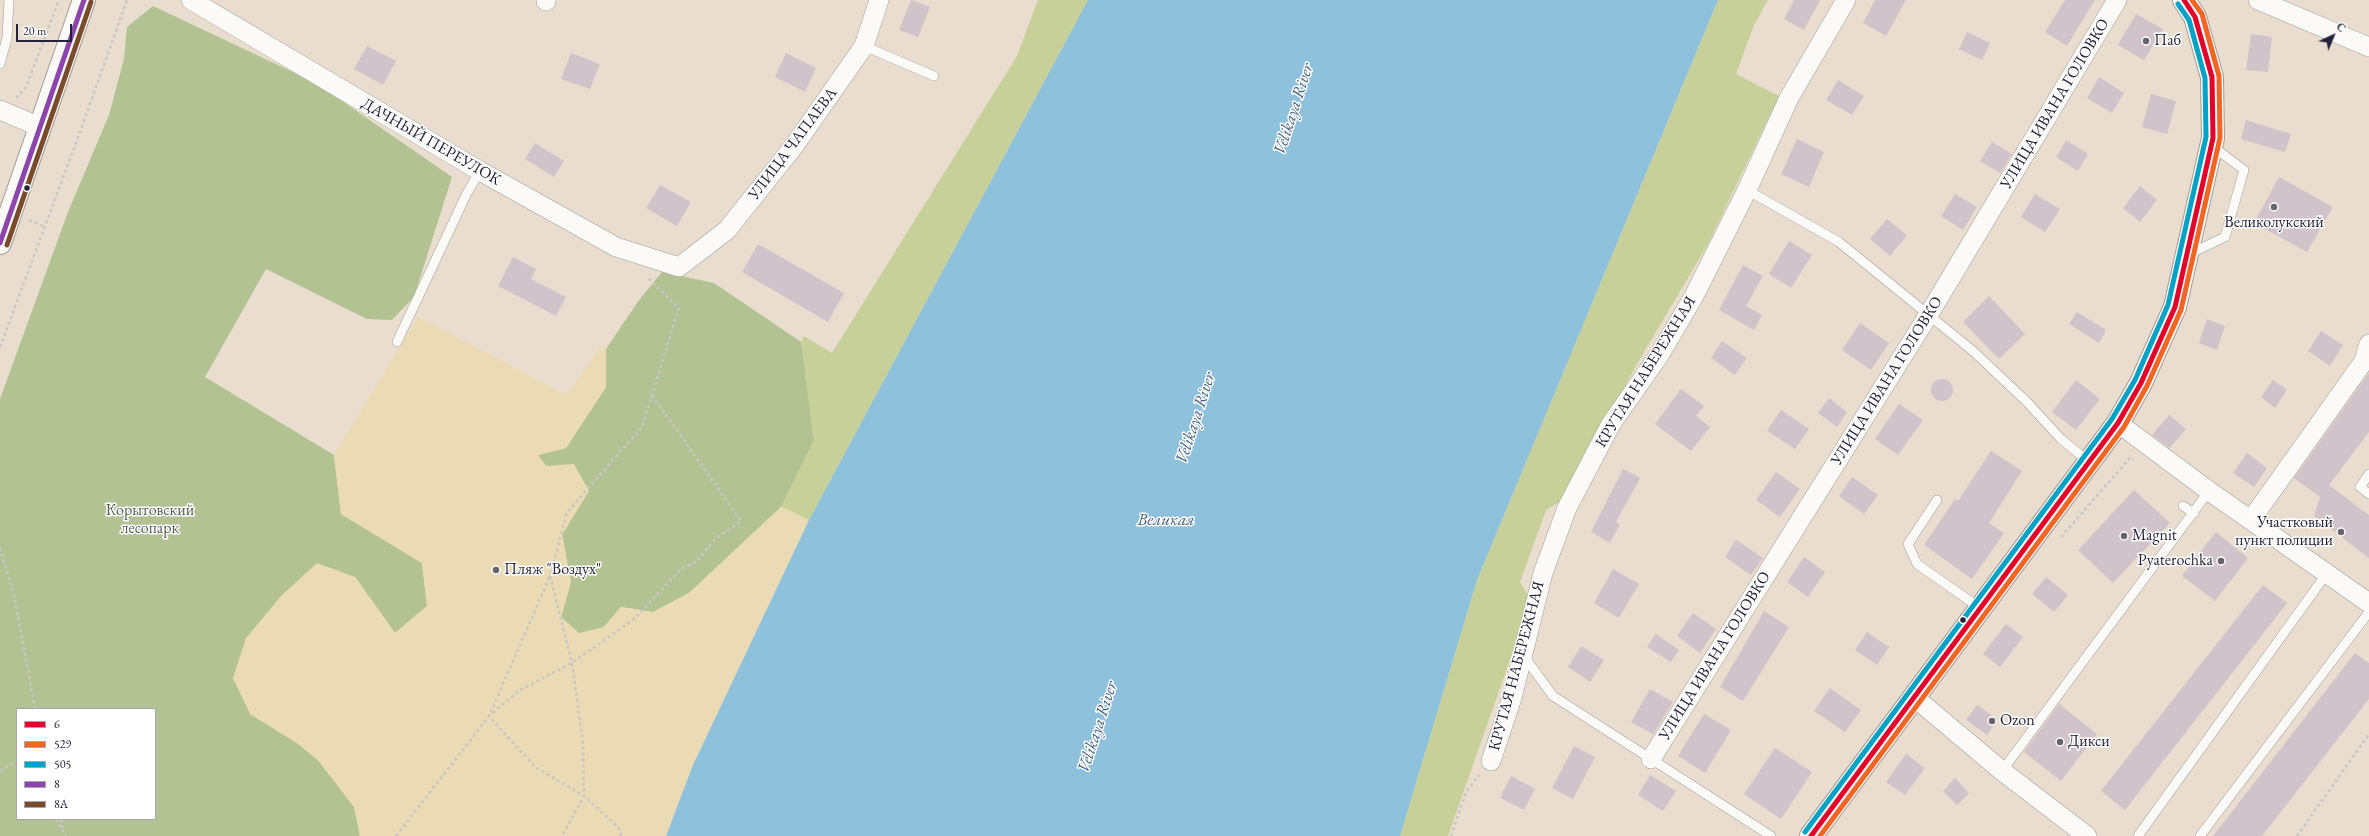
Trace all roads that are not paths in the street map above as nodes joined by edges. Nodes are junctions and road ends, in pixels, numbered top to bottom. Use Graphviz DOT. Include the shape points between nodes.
graph roads {
  1 [pos="9,0"];
  2 [pos="84,0"];
  3 [pos="191,0"];
  4 [pos="879,0"];
  5 [pos="1846,0"];
  6 [pos="2117,0"];
  7 [pos="2184,0"];
  8 [pos="2258,0"];
  9 [pos="864,46"];
  10 [pos="2369,47"];
  11 [pos="0,64"];
  12 [pos="934,76"];
  13 [pos="2,111"];
  14 [pos="40,127"];
  15 [pos="2211,145"];
  16 [pos="480,171"];
  17 [pos="1747,190"];
  18 [pos="0,243"];
  19 [pos="2186,256"];
  20 [pos="679,267"];
  21 [pos="1929,314"];
  22 [pos="397,342"];
  23 [pos="2369,344"];
  24 [pos="2118,423"];
  25 [pos="2089,462"];
  26 [pos="2369,474"];
  27 [pos="2209,491"];
  28 [pos="2369,494"];
  29 [pos="1937,500"];
  30 [pos="2183,506"];
  31 [pos="2194,513"];
  32 [pos="2251,520"];
  33 [pos="2327,574"];
  34 [pos="2369,603"];
  35 [pos="1980,608"];
  36 [pos="2369,612"];
  37 [pos="1522,654"];
  38 [pos="1914,697"];
  39 [pos="1650,758"];
  40 [pos="1491,761"];
  41 [pos="2002,771"];
  42 [pos="1771,836"];
  43 [pos="1811,836"];
  44 [pos="2087,836"];
  45 [pos="2138,836"];
  46 [pos="2200,836"];
  1 -- 11 [label="lane" via="7,38"];
  2 -- 14 [label="main road"];
  3 -- 16 [label="street, ДАЧНЫЙ ПЕРЕУЛОК"];
  4 -- 9 [label="street, УЛИЦА ЧАПАЕВА"];
  5 -- 17 [label="street, КРУТАЯ НАБЕРЕЖНАЯ" via="1789,98"];
  6 -- 21 [label="street, УЛИЦА ИВАНА ГОЛОВКО"];
  7 -- 15 [label="main road" via="2195,17 2212,77"];
  8 -- 10 [label="street"];
  9 -- 12 [label="lane"];
  9 -- 20 [label="street, УЛИЦА ЧАПАЕВА" via="794,146 727,230"];
  13 -- 14 [label="street"];
  14 -- 18 [label="main road"];
  15 -- 19 [label="main road"];
  15 -- 19 [label="lane" via="2244,170 2225,237"];
  16 -- 20 [label="street, ДАЧНЫЙ ПЕРЕУЛОК" via="616,247"];
  16 -- 22 [label="lane" via="467,193"];
  17 -- 21 [label="lane" via="1839,242"];
  17 -- 37 [label="street, КРУТАЯ НАБЕРЕЖНАЯ" via="1694,296 1660,354 1611,424 1566,508 1543,573"];
  19 -- 24 [label="main road" via="2175,307 2141,382"];
  21 -- 25 [label="lane" via="1973,351 2027,402 2061,439"];
  21 -- 39 [label="street, УЛИЦА ИВАНА ГОЛОВКО"];
  23 -- 32 [label="street" via="2359,368"];
  24 -- 25 [label="main road"];
  24 -- 27 [label="street"];
  25 -- 35 [label="main road"];
  26 -- 28 [label="lane" via="2360,487"];
  27 -- 31 [label="lane"];
  27 -- 32 [label="street"];
  29 -- 35 [label="lane" via="1908,544 1917,564"];
  30 -- 31 [label="lane"];
  31 -- 41 [label="lane"];
  32 -- 33 [label="street"];
  33 -- 34 [label="street"];
  33 -- 45 [label="lane"];
  35 -- 38 [label="main road"];
  36 -- 46 [label="lane"];
  37 -- 39 [label="lane" via="1553,696"];
  37 -- 40 [label="street, КРУТАЯ НАБЕРЕЖНАЯ" via="1512,698"];
  38 -- 41 [label="street"];
  38 -- 43 [label="main road"];
  39 -- 42 [label="lane"];
  41 -- 44 [label="street"];
}
